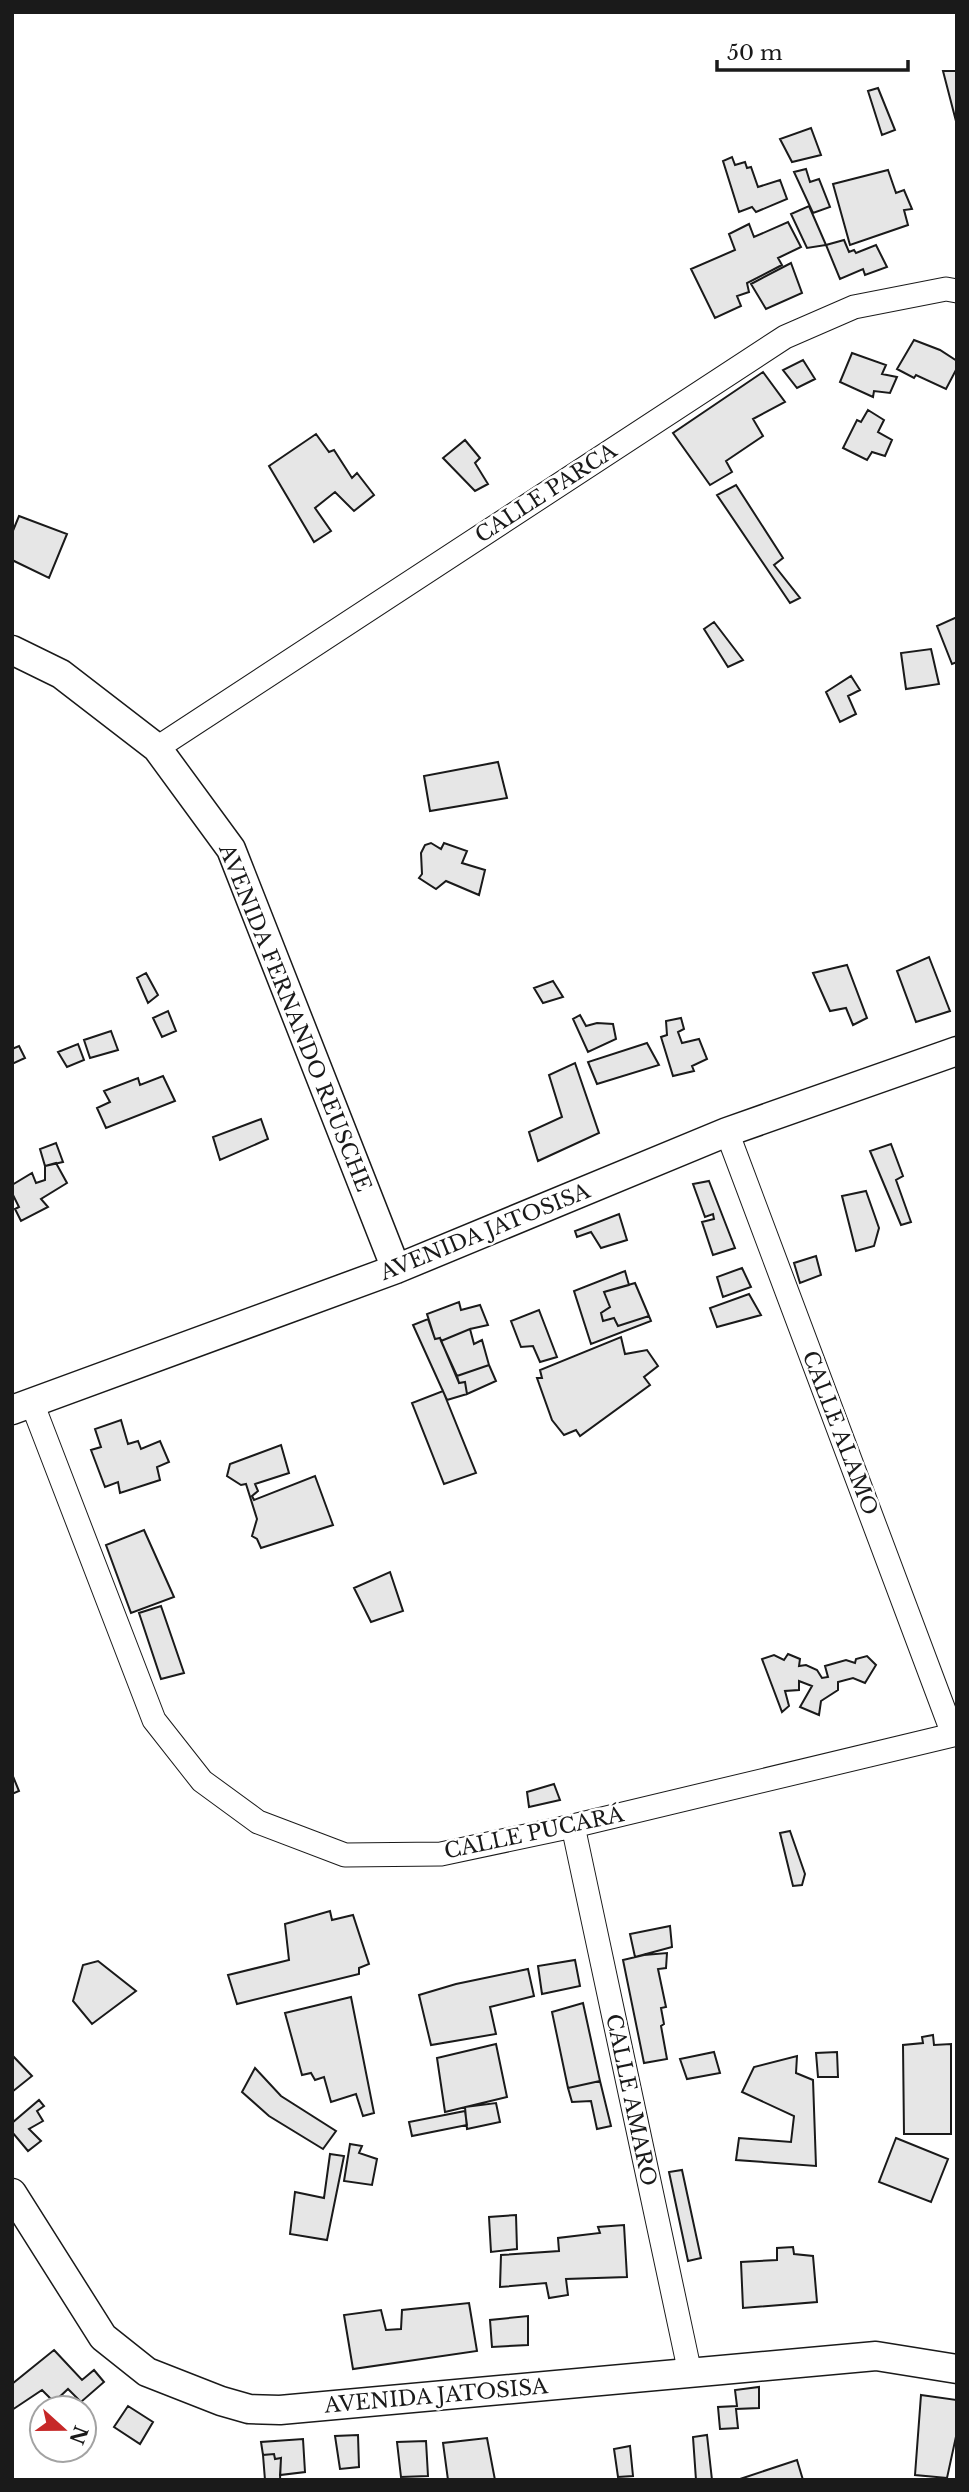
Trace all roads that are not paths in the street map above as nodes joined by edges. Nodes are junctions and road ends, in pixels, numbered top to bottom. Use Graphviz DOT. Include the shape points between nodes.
graph roads {
  1 [pos="957,291"];
  2 [pos="12,650"];
  3 [pos="157,748"];
  4 [pos="957,1051"];
  5 [pos="727,1132"];
  6 [pos="396,1269"];
  7 [pos="22,1407"];
  8 [pos="955,1734"];
  9 [pos="573,1826"];
  10 [pos="12,2193"];
  11 [pos="957,2369"];
  12 [pos="690,2373"];
  1 -- 3 [label="street, CALLE PARCA" via="946,289 854,307 785,337"];
  2 -- 3 [label="street, AVENIDA FERNANDO REUSCHE" via="61,674"];
  3 -- 6 [label="street, AVENIDA FERNANDO REUSCHE" via="231,849"];
  4 -- 5 [label="street, AVENIDA JATOSISA"];
  5 -- 6 [label="street, AVENIDA JATOSISA"];
  5 -- 8 [label="street, CALLE ALAMO"];
  6 -- 7 [label="street, AVENIDA JATOSISA"];
  7 -- 9 [label="street, CALLE PUCARÁ" via="154,1720 202,1781 257,1822 345,1856 440,1854"];
  8 -- 9 [label="street, CALLE PUCARÁ"];
  9 -- 12 [label="street, CALLE AMARO"];
  10 -- 12 [label="street, AVENIDA JATOSISA" via="103,2337 147,2372 240,2406 280,2410"];
  11 -- 12 [label="street, AVENIDA JATOSISA" via="876,2356"];
}
